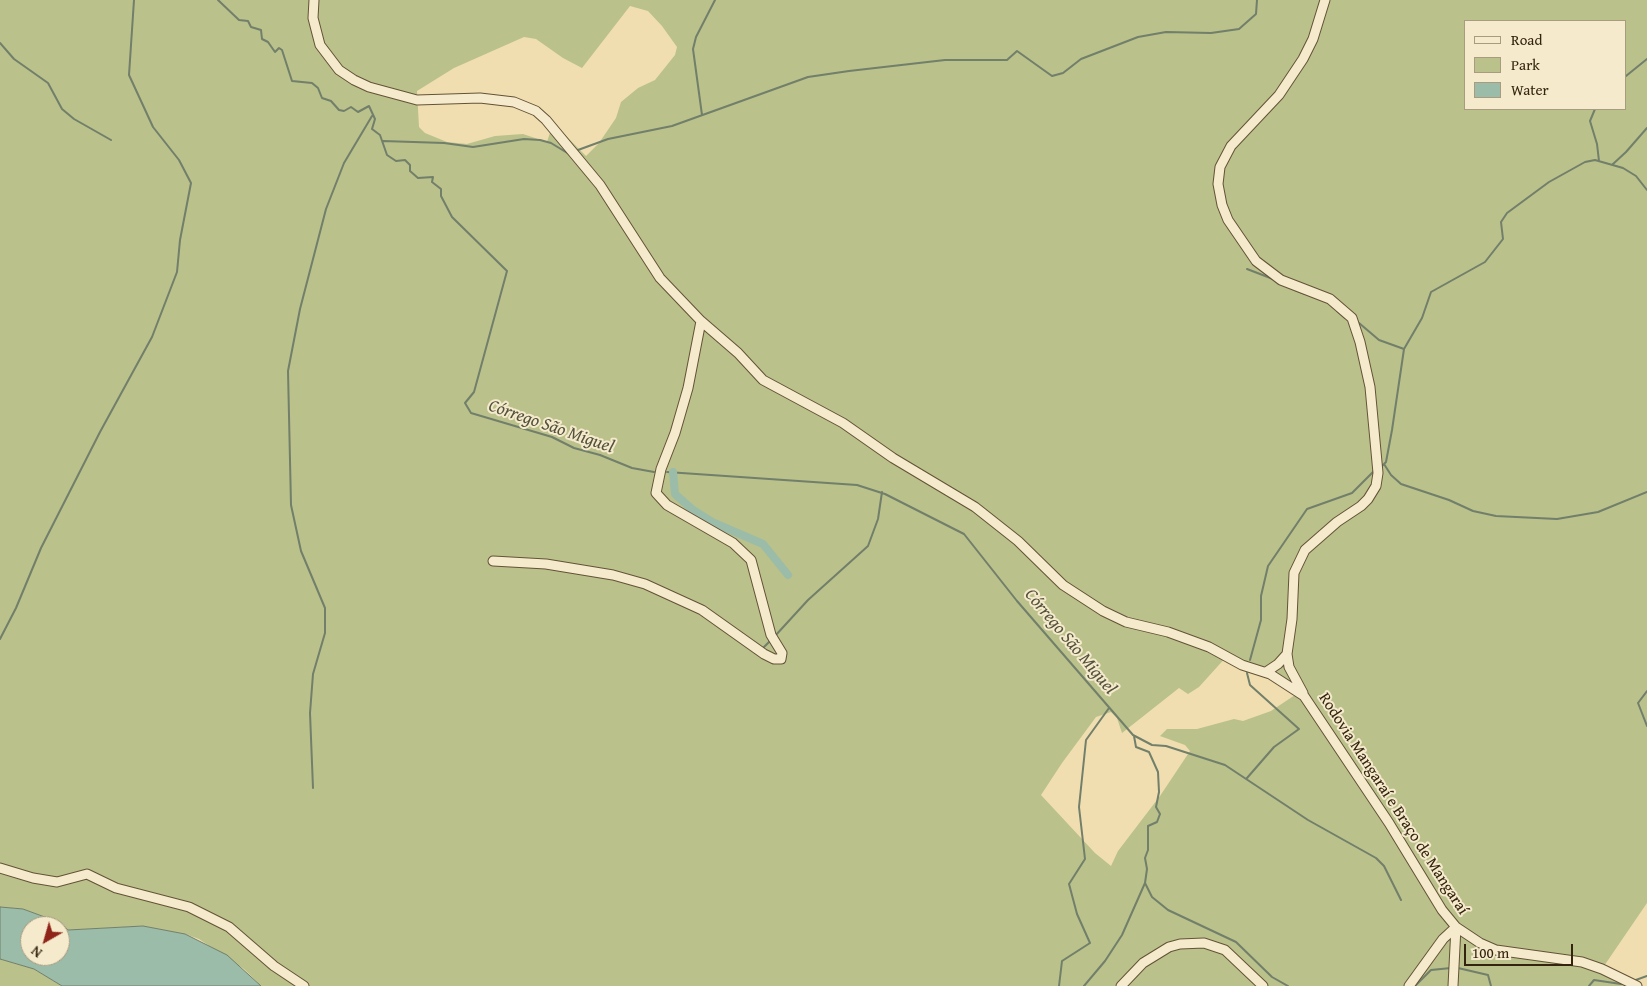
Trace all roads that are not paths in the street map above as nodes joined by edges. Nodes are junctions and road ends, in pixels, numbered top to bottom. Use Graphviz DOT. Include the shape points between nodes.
graph roads {
  1 [pos="314,0"];
  2 [pos="1325,0"];
  3 [pos="701,321"];
  4 [pos="493,561"];
  5 [pos="1286,654"];
  6 [pos="1266,672"];
  7 [pos="1304,696"];
  8 [pos="0,868"];
  9 [pos="1456,927"];
  10 [pos="304,986"];
  11 [pos="1121,986"];
  12 [pos="1263,986"];
  13 [pos="1409,986"];
  14 [pos="1453,986"];
  15 [pos="1637,986"];
  1 -- 3 [label="street, Rodovia Mangaraí e Braço de Mangaraí" via="313,18 320,45 340,70 354,80 417,100 480,98 514,102 536,111 565,140 600,185 652,268"];
  2 -- 5 [label="street" via="1303,59 1279,95 1231,146 1220,167 1218,184 1228,220 1256,261 1281,280 1330,299 1352,318 1370,387 1377,458 1376,486 1368,499 1313,542 1300,558 1294,573 1292,619"];
  3 -- 4 [label="street" via="688,388 656,493 674,510 733,542 751,560 771,635 782,652 781,659 764,654 702,610 645,584 546,564"];
  3 -- 6 [label="street, Rodovia Mangaraí e Braço de Mangaraí" via="763,380 843,423 975,508 1018,541 1063,585 1091,604 1126,622 1196,642 1242,665"];
  5 -- 6 [label="street"];
  5 -- 7 [label="street"];
  6 -- 7 [label="street, Rodovia Mangaraí e Braço de Mangaraí"];
  7 -- 9 [label="street, Rodovia Mangaraí e Braço de Mangaraí"];
  8 -- 10 [label="street" via="57,882 87,874 116,888 189,907 229,927 274,966"];
  9 -- 13 [label="street" via="1443,939"];
  9 -- 14 [label="street"];
  9 -- 15 [label="street, Rodovia Mangaraí e Braço de Mangaraí" via="1496,950 1582,962"];
  11 -- 12 [label="street" via="1157,954 1170,947 1191,943 1204,943 1225,950"];
}
